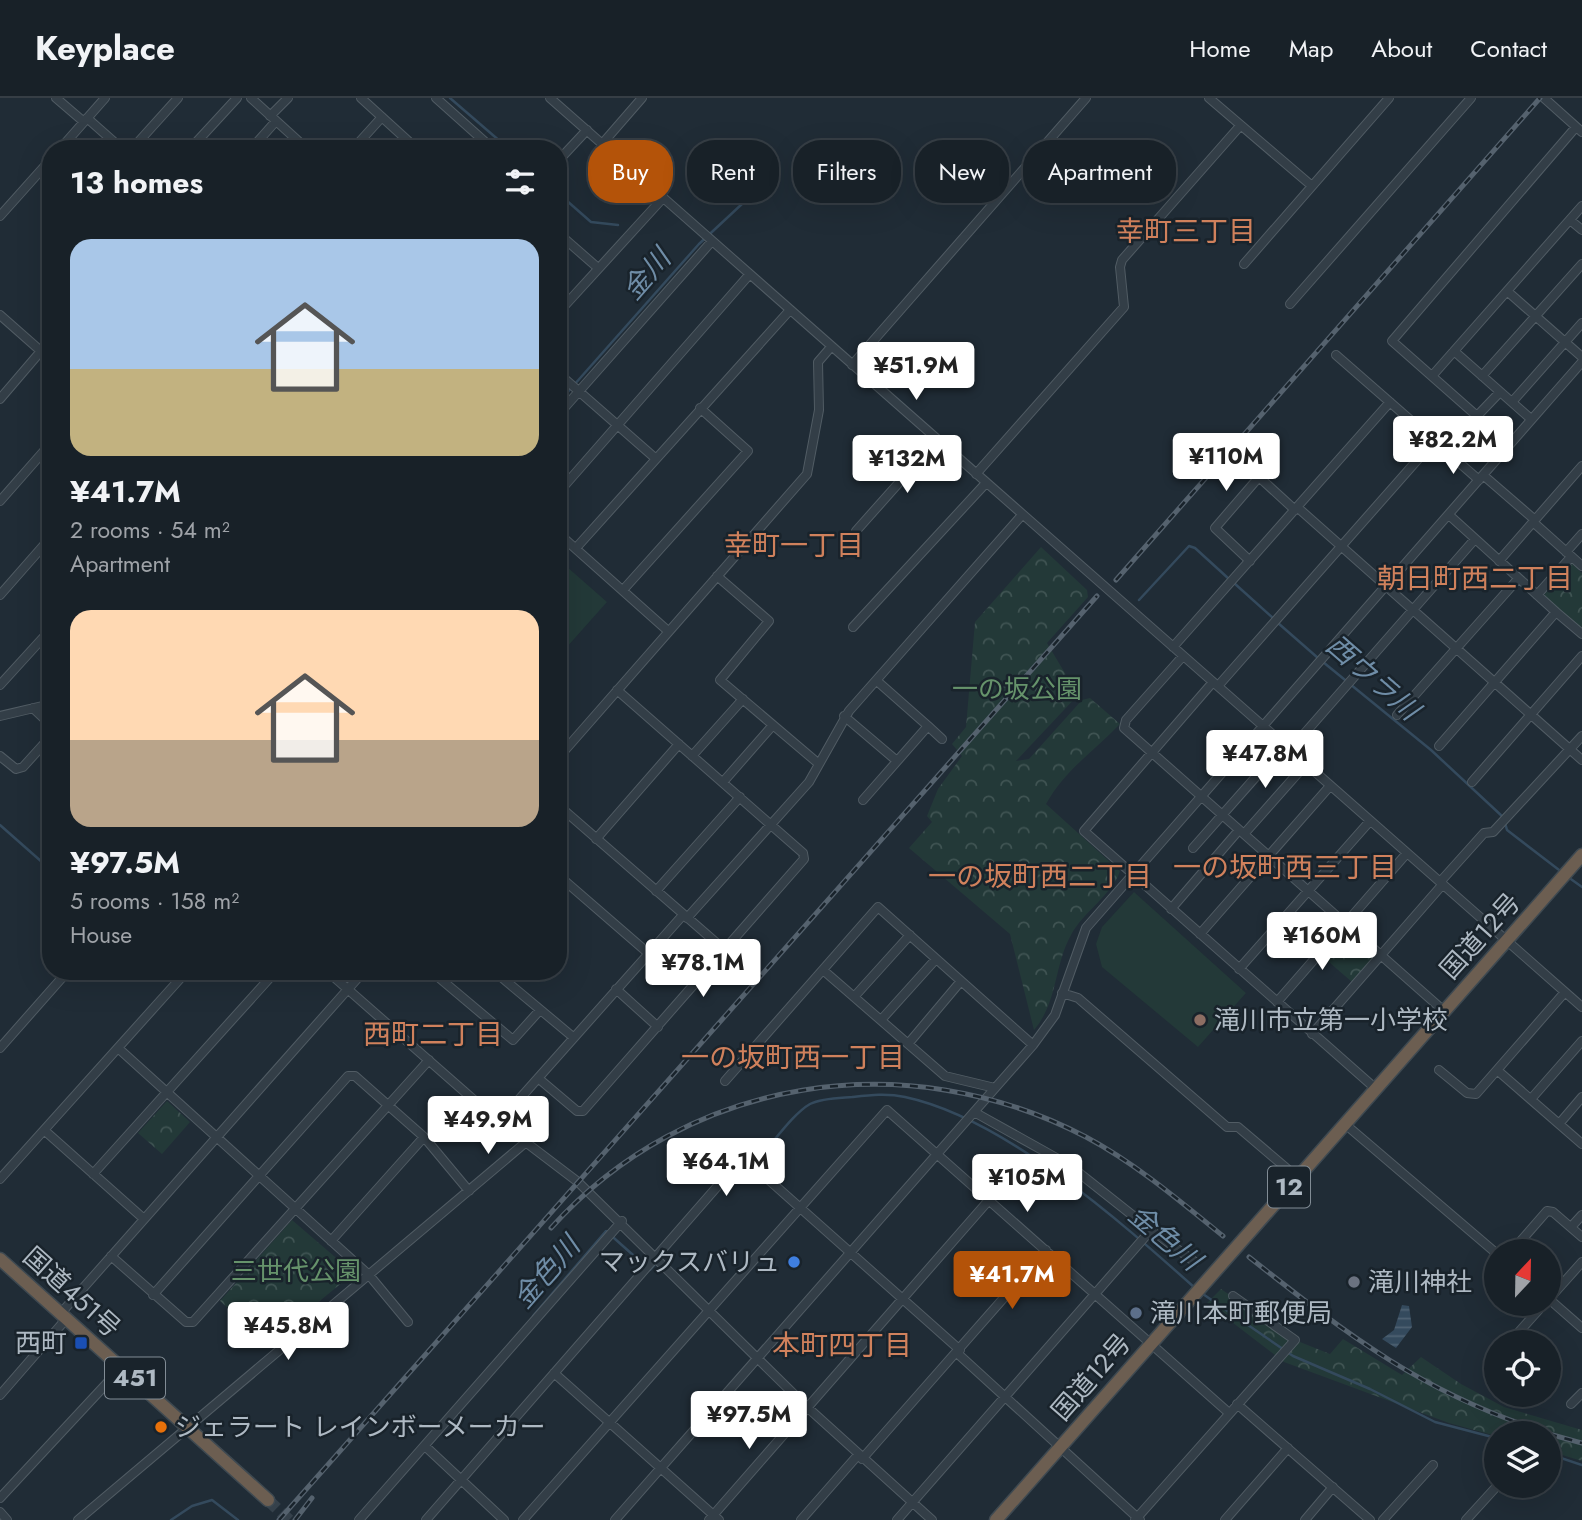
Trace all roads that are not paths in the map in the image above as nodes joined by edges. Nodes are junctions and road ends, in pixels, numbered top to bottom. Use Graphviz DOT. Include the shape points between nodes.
graph roads {
  1 [pos="56,98"];
  2 [pos="105,98"];
  3 [pos="178,98"];
  4 [pos="237,98"];
  5 [pos="251,98"];
  6 [pos="288,98"];
  7 [pos="361,98"];
  8 [pos="436,98"];
  9 [pos="550,98"];
  10 [pos="642,98"];
  11 [pos="1086,98"];
  12 [pos="1209,98"];
  13 [pos="1389,98"];
  14 [pos="1471,98"];
  15 [pos="1544,98"];
  16 [pos="382,117"];
  17 [pos="273,119"];
  18 [pos="86,120"];
  19 [pos="1240,126"];
  20 [pos="1579,129"];
  21 [pos="587,130"];
  22 [pos="68,140"];
  23 [pos="110,140"];
  24 [pos="140,140"];
  25 [pos="198,140"];
  26 [pos="258,140"];
  27 [pos="297,140"];
  28 [pos="361,140"];
  29 [pos="408,140"];
  30 [pos="483,140"];
  31 [pos="598,140"];
  32 [pos="605,140"];
  33 [pos="567,152"];
  34 [pos="42,171"];
  35 [pos="1312,186"];
  36 [pos="658,203"];
  37 [pos="669,203"];
  38 [pos="1582,206"];
  39 [pos="0,216"];
  40 [pos="1570,220"];
  41 [pos="1582,230"];
  42 [pos="712,241"];
  43 [pos="567,243"];
  44 [pos="1244,264"];
  45 [pos="1582,264"];
  46 [pos="598,268"];
  47 [pos="749,275"];
  48 [pos="1507,292"];
  49 [pos="567,303"];
  50 [pos="1290,304"];
  51 [pos="790,310"];
  52 [pos="0,316"];
  53 [pos="1536,317"];
  54 [pos="1582,323"];
  55 [pos="1565,342"];
  56 [pos="831,347"];
  57 [pos="41,351"];
  58 [pos="1454,351"];
  59 [pos="1336,355"];
  60 [pos="1582,359"];
  61 [pos="852,365"];
  62 [pos="1432,376"];
  63 [pos="1482,376"];
  64 [pos="567,381"];
  65 [pos="579,391"];
  66 [pos="1500,391"];
  67 [pos="0,399"];
  68 [pos="1390,402"];
  69 [pos="1512,402"];
  70 [pos="567,405"];
  71 [pos="700,408"];
  72 [pos="1477,416"];
  73 [pos="1531,419"];
  74 [pos="617,425"];
  75 [pos="937,440"];
  76 [pos="1435,440"];
  77 [pos="1446,451"];
  78 [pos="42,453"];
  79 [pos="655,458"];
  80 [pos="1582,466"];
  81 [pos="976,474"];
  82 [pos="1481,478"];
  83 [pos="567,483"];
  84 [pos="986,483"];
  85 [pos="0,501"];
  86 [pos="1296,508"];
  87 [pos="1022,515"];
  88 [pos="1449,515"];
  89 [pos="1534,521"];
  90 [pos="856,531"];
  91 [pos="1582,534"];
  92 [pos="1475,539"];
  93 [pos="567,540"];
  94 [pos="1342,546"];
  95 [pos="42,547"];
  96 [pos="576,548"];
  97 [pos="1569,554"];
  98 [pos="1250,561"];
  99 [pos="1499,561"];
  100 [pos="1582,566"];
  101 [pos="717,576"];
  102 [pos="1518,579"];
  103 [pos="1386,586"];
  104 [pos="623,590"];
  105 [pos="0,595"];
  106 [pos="1537,595"];
  107 [pos="1413,610"];
  108 [pos="1556,612"];
  109 [pos="853,627"];
  110 [pos="668,631"];
  111 [pos="1582,634"];
  112 [pos="42,639"];
  113 [pos="1173,647"];
  114 [pos="1457,649"];
  115 [pos="1183,656"];
  116 [pos="1582,656"];
  117 [pos="877,681"];
  118 [pos="1495,683"];
  119 [pos="1215,684"];
  120 [pos="0,685"];
  121 [pos="617,690"];
  122 [pos="743,699"];
  123 [pos="42,706"];
  124 [pos="33,708"];
  125 [pos="1398,715"];
  126 [pos="0,716"];
  127 [pos="42,716"];
  128 [pos="844,716"];
  129 [pos="1532,716"];
  130 [pos="774,725"];
  131 [pos="928,726"];
  132 [pos="1263,726"];
  133 [pos="1582,736"];
  134 [pos="943,739"];
  135 [pos="679,744"];
  136 [pos="42,746"];
  137 [pos="1439,746"];
  138 [pos="1287,747"];
  139 [pos="567,748"];
  140 [pos="1570,750"];
  141 [pos="1151,752"];
  142 [pos="0,756"];
  143 [pos="692,756"];
  144 [pos="1582,760"];
  145 [pos="897,761"];
  146 [pos="819,764"];
  147 [pos="1306,764"];
  148 [pos="723,782"];
  149 [pos="1472,782"];
  150 [pos="1331,786"];
  151 [pos="740,797"];
  152 [pos="1201,797"];
  153 [pos="863,800"];
  154 [pos="567,813"];
  155 [pos="1221,814"];
  156 [pos="1370,821"];
  157 [pos="771,823"];
  158 [pos="1242,832"];
  159 [pos="596,839"];
  160 [pos="1193,848"];
  161 [pos="1407,853"];
  162 [pos="1582,855"];
  163 [pos="1270,857"];
  164 [pos="1132,874"];
  165 [pos="567,883"];
  166 [pos="1441,883"];
  167 [pos="656,891"];
  168 [pos="1309,891"];
  169 [pos="1171,909"];
  170 [pos="685,916"];
  171 [pos="1345,924"];
  172 [pos="1200,934"];
  173 [pos="909,935"];
  174 [pos="1506,941"];
  175 [pos="725,951"];
  176 [pos="648,953"];
  177 [pos="1381,955"];
  178 [pos="936,959"];
  179 [pos="743,967"];
  180 [pos="823,970"];
  181 [pos="1239,970"];
  182 [pos="60,980"];
  183 [pos="179,980"];
  184 [pos="268,980"];
  185 [pos="337,980"];
  186 [pos="356,980"];
  187 [pos="441,980"];
  188 [pos="505,980"];
  189 [pos="961,981"];
  190 [pos="616,989"];
  191 [pos="348,990"];
  192 [pos="1565,992"];
  193 [pos="1062,993"];
  194 [pos="854,996"];
  195 [pos="1277,1002"];
  196 [pos="1582,1007"];
  197 [pos="540,1010"];
  198 [pos="1444,1011"];
  199 [pos="881,1020"];
  200 [pos="658,1027"];
  201 [pos="1312,1034"];
  202 [pos="573,1037"];
  203 [pos="1582,1041"];
  204 [pos="908,1044"];
  205 [pos="1033,1045"];
  206 [pos="0,1048"];
  207 [pos="118,1048"];
  208 [pos="429,1060"];
  209 [pos="1439,1070"];
  210 [pos="1497,1070"];
  211 [pos="538,1078"];
  212 [pos="725,1082"];
  213 [pos="995,1088"];
  214 [pos="1376,1089"];
  215 [pos="167,1092"];
  216 [pos="1582,1097"];
  217 [pos="1531,1099"];
  218 [pos="388,1105"];
  219 [pos="974,1112"];
  220 [pos="499,1122"];
  221 [pos="1345,1124"];
  222 [pos="1559,1124"];
  223 [pos="44,1130"];
  224 [pos="424,1137"];
  225 [pos="217,1138"];
  226 [pos="525,1143"];
  227 [pos="1582,1144"];
  228 [pos="937,1155"];
  229 [pos="93,1174"];
  230 [pos="260,1176"];
  231 [pos="1298,1178"];
  232 [pos="0,1179"];
  233 [pos="469,1191"];
  234 [pos="989,1200"];
  235 [pos="801,1208"];
  236 [pos="295,1209"];
  237 [pos="1582,1214"];
  238 [pos="144,1219"];
  239 [pos="622,1221"];
  240 [pos="1571,1227"];
  241 [pos="1151,1230"];
  242 [pos="1582,1237"];
  243 [pos="1522,1239"];
  244 [pos="331,1241"];
  245 [pos="1484,1243"];
  246 [pos="1046,1250"];
  247 [pos="850,1253"];
  248 [pos="111,1256"];
  249 [pos="657,1257"];
  250 [pos="0,1259"];
  251 [pos="1195,1262"];
  252 [pos="1582,1262"];
  253 [pos="369,1275"];
  254 [pos="1561,1286"];
  255 [pos="153,1294"];
  256 [pos="1095,1294"];
  257 [pos="1233,1296"];
  258 [pos="904,1299"];
  259 [pos="709,1310"];
  260 [pos="1561,1310"];
  261 [pos="64,1315"];
  262 [pos="1533,1316"];
  263 [pos="408,1322"];
  264 [pos="1582,1328"];
  265 [pos="1521,1330"];
  266 [pos="1152,1343"];
  267 [pos="959,1351"];
  268 [pos="758,1359"];
  269 [pos="122,1367"];
  270 [pos="554,1373"];
  271 [pos="1582,1393"];
  272 [pos="0,1395"];
  273 [pos="1006,1396"];
  274 [pos="1237,1404"];
  275 [pos="1571,1404"];
  276 [pos="807,1407"];
  277 [pos="1229,1413"];
  278 [pos="608,1422"];
  279 [pos="188,1426"];
  280 [pos="425,1446"];
  281 [pos="1061,1446"];
  282 [pos="1288,1448"];
  283 [pos="860,1457"];
  284 [pos="1433,1465"];
  285 [pos="662,1469"];
  286 [pos="461,1480"];
  287 [pos="1333,1487"];
  288 [pos="0,1498"];
  289 [pos="1486,1498"];
  290 [pos="268,1500"];
  291 [pos="913,1503"];
  292 [pos="0,1512"];
  293 [pos="714,1518"];
  294 [pos="1137,1519"];
  295 [pos="7,1520"];
  296 [pos="78,1520"];
  297 [pos="359,1520"];
  298 [pos="426,1520"];
  299 [pos="504,1520"];
  300 [pos="523,1520"];
  301 [pos="615,1520"];
  302 [pos="801,1520"];
  303 [pos="897,1520"];
  304 [pos="932,1520"];
  305 [pos="996,1520"];
  306 [pos="1225,1520"];
  307 [pos="1305,1520"];
  308 [pos="1370,1520"];
  309 [pos="1383,1520"];
  310 [pos="1466,1520"];
  1 -- 18 [label="street"];
  2 -- 18 [label="street"];
  3 -- 24 [label="street"];
  4 -- 25 [label="street"];
  5 -- 17 [label="street"];
  6 -- 17 [label="street"];
  7 -- 16 [label="street"];
  8 -- 30 [label="street"];
  9 -- 21 [label="street"];
  10 -- 32 [label="street"];
  11 -- 61 [label="street"];
  12 -- 19 [label="street"];
  13 -- 35 [label="street"];
  14 -- 50 [label="street"];
  15 -- 20 [label="street"];
  16 -- 28 [label="street"];
  16 -- 29 [label="street"];
  17 -- 26 [label="street"];
  17 -- 27 [label="street"];
  18 -- 22 [label="street"];
  18 -- 23 [label="street"];
  19 -- 35 [label="street"];
  19 -- 81 [label="street" via="1122,260 1124,307"];
  20 -- 62 [label="street" via="1392,341"];
  21 -- 31 [label="street"];
  21 -- 33 [label="street"];
  34 -- 39 [label="street"];
  35 -- 44 [label="street"];
  36 -- 46 [label="street"];
  37 -- 42 [label="street"];
  38 -- 40 [label="street"];
  40 -- 41 [label="street"];
  40 -- 48 [label="street"];
  42 -- 47 [label="street"];
  42 -- 65 [label="street"];
  43 -- 46 [label="street"];
  45 -- 53 [label="street"];
  46 -- 49 [label="street"];
  47 -- 51 [label="street"];
  47 -- 74 [label="street"];
  48 -- 53 [label="street"];
  48 -- 58 [label="street"];
  51 -- 56 [label="street"];
  51 -- 71 [label="street"];
  52 -- 57 [label="street"];
  53 -- 55 [label="street"];
  53 -- 63 [label="street"];
  54 -- 55 [label="street"];
  55 -- 60 [label="street"];
  55 -- 69 [label="street"];
  56 -- 61 [label="street"];
  56 -- 101 [label="street" via="818,362 819,410 807,474"];
  57 -- 67 [label="street"];
  58 -- 62 [label="street"];
  58 -- 63 [label="street"];
  59 -- 68 [label="street"];
  60 -- 73 [label="street"];
  61 -- 75 [label="street"];
  62 -- 72 [label="street"];
  63 -- 66 [label="street"];
  64 -- 65 [label="street"];
  65 -- 70 [label="street"];
  65 -- 74 [label="street"];
  66 -- 69 [label="street"];
  66 -- 72 [label="street"];
  68 -- 76 [label="street"];
  68 -- 86 [label="street"];
  69 -- 73 [label="street"];
  71 -- 79 [label="street"];
  71 -- 104 [label="street" via="748,451"];
  72 -- 77 [label="street"];
  73 -- 82 [label="street"];
  74 -- 79 [label="street"];
  74 -- 83 [label="street"];
  75 -- 81 [label="street"];
  75 -- 90 [label="street"];
  76 -- 77 [label="street"];
  76 -- 94 [label="street"];
  77 -- 82 [label="street"];
  78 -- 85 [label="street"];
  79 -- 96 [label="street"];
  80 -- 89 [label="street"];
  81 -- 84 [label="street"];
  82 -- 88 [label="street"];
  82 -- 89 [label="street"];
  84 -- 87 [label="street"];
  84 -- 109 [label="street"];
  86 -- 94 [label="street"];
  86 -- 98 [label="street"];
  86 -- 98 [label="street" via="1259,477 1215,528"];
  87 -- 113 [label="street"];
  87 -- 117 [label="street"];
  88 -- 92 [label="street"];
  88 -- 103 [label="street"];
  89 -- 97 [label="street"];
  89 -- 99 [label="street"];
  91 -- 97 [label="street"];
  92 -- 99 [label="street"];
  92 -- 107 [label="street"];
  93 -- 96 [label="street"];
  94 -- 103 [label="street"];
  94 -- 119 [label="street"];
  95 -- 105 [label="street"];
  96 -- 104 [label="street"];
  97 -- 100 [label="street"];
  97 -- 106 [label="street"];
  98 -- 113 [label="street"];
  99 -- 102 [label="street"];
  101 -- 110 [label="street"];
  101 -- 122 [label="street" via="769,621 720,680"];
  102 -- 106 [label="street"];
  102 -- 114 [label="street"];
  103 -- 107 [label="street"];
  103 -- 132 [label="street"];
  104 -- 110 [label="street"];
  106 -- 108 [label="street"];
  107 -- 114 [label="street"];
  107 -- 138 [label="street"];
  108 -- 111 [label="street"];
  108 -- 118 [label="street"];
  110 -- 121 [label="street"];
  112 -- 120 [label="street"];
  113 -- 115 [label="street"];
  114 -- 118 [label="street"];
  114 -- 125 [label="street"];
  115 -- 119 [label="street"];
  115 -- 141 [label="street" via="1124,725"];
  116 -- 129 [label="street"];
  117 -- 128 [label="street"];
  117 -- 131 [label="street"];
  118 -- 129 [label="street"];
  118 -- 137 [label="street"];
  119 -- 132 [label="street"];
  119 -- 141 [label="street"];
  121 -- 135 [label="street"];
  121 -- 139 [label="street"];
  122 -- 130 [label="street"];
  122 -- 143 [label="street"];
  123 -- 124 [label="street"];
  124 -- 126 [label="street"];
  124 -- 127 [label="street"];
  128 -- 145 [label="street"];
  128 -- 146 [label="street"];
  129 -- 140 [label="street"];
  129 -- 149 [label="street"];
  130 -- 146 [label="street"];
  130 -- 148 [label="street"];
  131 -- 134 [label="street"];
  131 -- 145 [label="street"];
  132 -- 138 [label="street"];
  132 -- 152 [label="street"];
  133 -- 140 [label="street"];
  135 -- 143 [label="street"];
  135 -- 159 [label="street"];
  136 -- 142 [label="street" via="23,768 16,769"];
  138 -- 147 [label="street"];
  138 -- 155 [label="street"];
  140 -- 144 [label="street"];
  140 -- 166 [label="street" via="1510,816 1493,832 1484,833"];
  141 -- 152 [label="street"];
  141 -- 164 [label="street" via="1084,831"];
  143 -- 148 [label="street"];
  145 -- 153 [label="street"];
  146 -- 157 [label="street" via="809,782"];
  147 -- 150 [label="street"];
  147 -- 158 [label="street"];
  148 -- 151 [label="street"];
  150 -- 156 [label="street"];
  150 -- 163 [label="street"];
  151 -- 157 [label="street"];
  151 -- 167 [label="street"];
  152 -- 155 [label="street"];
  152 -- 164 [label="street"];
  154 -- 159 [label="street"];
  155 -- 158 [label="street"];
  155 -- 160 [label="street"];
  156 -- 161 [label="street"];
  156 -- 168 [label="street"];
  157 -- 170 [label="street"];
  157 -- 175 [label="street" via="804,859"];
  158 -- 163 [label="street"];
  158 -- 169 [label="street"];
  159 -- 167 [label="street"];
  161 -- 166 [label="street"];
  161 -- 171 [label="street"];
  162 -- 174 [label="highway, 国道12号 / 12"];
  163 -- 168 [label="street"];
  163 -- 172 [label="street"];
  164 -- 169 [label="street"];
  164 -- 193 [label="street" via="1086,928"];
  165 -- 176 [label="street"];
  166 -- 174 [label="street"];
  166 -- 177 [label="street"];
  167 -- 170 [label="street"];
  168 -- 171 [label="street"];
  168 -- 181 [label="street"];
  169 -- 172 [label="street"];
  170 -- 175 [label="street"];
  170 -- 176 [label="street"];
  171 -- 177 [label="street"];
  171 -- 195 [label="street"];
  172 -- 181 [label="street"];
  173 -- 178 [label="street"];
  173 -- 180 [label="street" via="878,907"];
  173 -- 194 [label="street"];
  174 -- 192 [label="street"];
  174 -- 198 [label="highway, 国道12号 / 12"];
  175 -- 179 [label="street"];
  175 -- 200 [label="street"];
  176 -- 190 [label="street"];
  177 -- 198 [label="street"];
  177 -- 201 [label="street"];
  178 -- 189 [label="street"];
  178 -- 199 [label="street"];
  180 -- 194 [label="street"];
  180 -- 212 [label="street"];
  181 -- 195 [label="street"];
  182 -- 206 [label="street"];
  183 -- 207 [label="street"];
  184 -- 215 [label="street"];
  185 -- 191 [label="street"];
  186 -- 191 [label="street"];
  187 -- 197 [label="street" via="513,1040"];
  188 -- 197 [label="street"];
  189 -- 204 [label="street"];
  189 -- 205 [label="street"];
  190 -- 200 [label="street"];
  190 -- 202 [label="street"];
  191 -- 208 [label="street"];
  191 -- 225 [label="street"];
  192 -- 196 [label="street"];
  192 -- 210 [label="street"];
  193 -- 205 [label="street" via="1055,1015"];
  193 -- 231 [label="street" via="1078,998 1227,1127 1238,1127"];
  194 -- 199 [label="street"];
  195 -- 201 [label="street"];
  197 -- 202 [label="street"];
  198 -- 214 [label="highway, 国道12号 / 12"];
  199 -- 204 [label="street"];
  200 -- 211 [label="street" via="583,1111"];
  201 -- 214 [label="street"];
  202 -- 211 [label="street"];
  203 -- 217 [label="street"];
  204 -- 213 [label="street" via="945,1076"];
  205 -- 213 [label="street"];
  207 -- 215 [label="street"];
  207 -- 223 [label="street"];
  208 -- 218 [label="street"];
  208 -- 220 [label="street"];
  209 -- 210 [label="street" via="1467,1093 1476,1094"];
  210 -- 217 [label="street"];
  211 -- 220 [label="street"];
  213 -- 219 [label="street"];
  214 -- 221 [label="highway, 国道12号 / 12"];
  215 -- 225 [label="street"];
  215 -- 229 [label="street"];
  216 -- 222 [label="street"];
  217 -- 222 [label="street"];
  218 -- 224 [label="street"];
  218 -- 230 [label="street" via="355,1076 348,1076"];
  218 -- 236 [label="street"];
  219 -- 228 [label="street"];
  219 -- 241 [label="street" via="1069,1165"];
  220 -- 226 [label="street"];
  221 -- 231 [label="highway, 国道12号 / 12"];
  221 -- 245 [label="street"];
  222 -- 227 [label="street"];
  223 -- 229 [label="street"];
  223 -- 232 [label="street"];
  224 -- 233 [label="street"];
  224 -- 244 [label="street"];
  225 -- 230 [label="street"];
  225 -- 238 [label="street"];
  226 -- 233 [label="street"];
  226 -- 239 [label="street"];
  228 -- 234 [label="street"];
  228 -- 235 [label="street" via="887,1110"];
  228 -- 247 [label="street"];
  229 -- 238 [label="street"];
  230 -- 236 [label="street"];
  230 -- 255 [label="street"];
  231 -- 266 [label="highway, 国道12号 / 12"];
  233 -- 253 [label="street"];
  234 -- 246 [label="street"];
  234 -- 258 [label="street"];
  235 -- 247 [label="street"];
  235 -- 249 [label="street" via="743,1157"];
  235 -- 259 [label="street"];
  236 -- 244 [label="street"];
  236 -- 255 [label="street" via="193,1322 186,1322"];
  237 -- 240 [label="street"];
  238 -- 248 [label="street"];
  239 -- 249 [label="street"];
  239 -- 280 [label="street"];
  240 -- 242 [label="street"];
  240 -- 243 [label="street" via="1547,1211"];
  241 -- 251 [label="street"];
  241 -- 256 [label="street"];
  244 -- 253 [label="street"];
  246 -- 256 [label="street"];
  246 -- 267 [label="street"];
  247 -- 258 [label="street"];
  247 -- 268 [label="street"];
  248 -- 255 [label="street"];
  248 -- 261 [label="street"];
  249 -- 259 [label="street"];
  249 -- 270 [label="street"];
  250 -- 261 [label="highway, 国道451号 / 451"];
  252 -- 254 [label="street"];
  253 -- 263 [label="street"];
  253 -- 279 [label="street"];
  256 -- 266 [label="street"];
  256 -- 273 [label="street"];
  257 -- 274 [label="street" via="1295,1340"];
  258 -- 267 [label="street"];
  258 -- 276 [label="street"];
  259 -- 268 [label="street"];
  259 -- 278 [label="street"];
  260 -- 264 [label="street"];
  261 -- 269 [label="highway, 国道451号 / 451"];
  261 -- 272 [label="street"];
  262 -- 265 [label="street"];
  266 -- 277 [label="street"];
  266 -- 281 [label="highway, 国道12号 / 12"];
  267 -- 273 [label="street"];
  267 -- 283 [label="street"];
  268 -- 276 [label="street"];
  268 -- 285 [label="street"];
  269 -- 279 [label="highway, 国道451号 / 451"];
  269 -- 288 [label="street"];
  270 -- 278 [label="street"];
  270 -- 286 [label="street"];
  271 -- 275 [label="street"];
  273 -- 281 [label="street"];
  273 -- 291 [label="street"];
  274 -- 277 [label="street"];
  274 -- 282 [label="street"];
  276 -- 283 [label="street"];
  276 -- 293 [label="street"];
  277 -- 294 [label="street"];
  278 -- 285 [label="street"];
  278 -- 300 [label="street"];
  279 -- 290 [label="highway, 国道451号 / 451"];
  279 -- 296 [label="street"];
  280 -- 286 [label="street"];
  280 -- 297 [label="street"];
  281 -- 294 [label="street"];
  281 -- 305 [label="highway, 国道12号 / 12"];
  282 -- 287 [label="street"];
  282 -- 306 [label="street"];
  283 -- 291 [label="street"];
  283 -- 302 [label="street"];
  284 -- 309 [label="street"];
  285 -- 293 [label="street"];
  285 -- 301 [label="street"];
  286 -- 298 [label="street"];
  286 -- 299 [label="street"];
  287 -- 307 [label="street"];
  287 -- 308 [label="street"];
  289 -- 310 [label="street"];
  291 -- 303 [label="street"];
  291 -- 304 [label="street"];
  292 -- 295 [label="street"];
}
